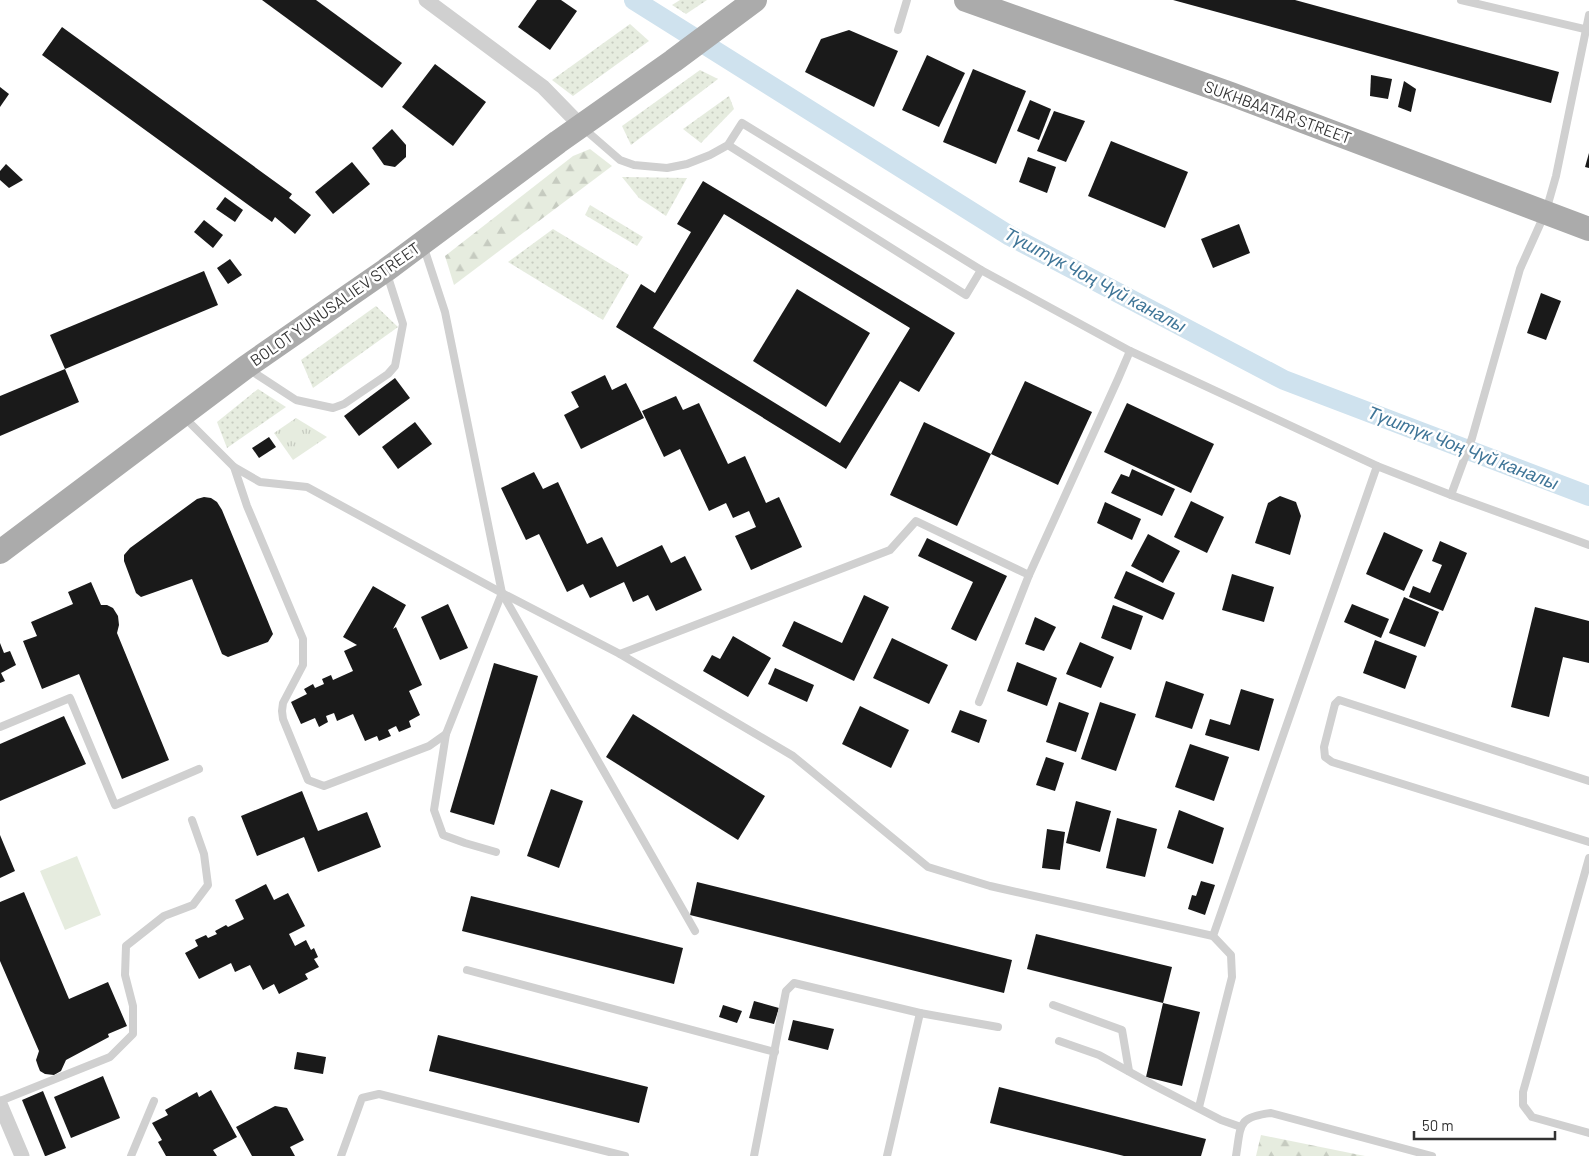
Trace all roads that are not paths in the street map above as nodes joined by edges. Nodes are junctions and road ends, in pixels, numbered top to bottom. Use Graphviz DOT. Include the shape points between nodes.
graph roads {
  1 [pos="426,0"];
  2 [pos="754,0"];
  3 [pos="907,0"];
  4 [pos="966,0"];
  5 [pos="1461,0"];
  6 [pos="1589,15"];
  7 [pos="898,30"];
  8 [pos="1587,30"];
  9 [pos="581,126"];
  10 [pos="728,145"];
  11 [pos="1546,212"];
  12 [pos="1589,229"];
  13 [pos="422,244"];
  14 [pos="386,270"];
  15 [pos="981,270"];
  16 [pos="1130,351"];
  17 [pos="246,367"];
  18 [pos="182,415"];
  19 [pos="1377,466"];
  20 [pos="234,467"];
  21 [pos="1451,495"];
  22 [pos="1589,545"];
  23 [pos="0,552"];
  24 [pos="1028,575"];
  25 [pos="502,593"];
  26 [pos="620,654"];
  27 [pos="979,702"];
  28 [pos="0,727"];
  29 [pos="446,734"];
  30 [pos="199,769"];
  31 [pos="1589,781"];
  32 [pos="192,820"];
  33 [pos="1589,842"];
  34 [pos="496,852"];
  35 [pos="1589,858"];
  36 [pos="695,931"];
  37 [pos="1213,936"];
  38 [pos="467,970"];
  39 [pos="1053,1005"];
  40 [pos="920,1013"];
  41 [pos="998,1027"];
  42 [pos="1059,1042"];
  43 [pos="775,1052"];
  44 [pos="1129,1071"];
  45 [pos="154,1101"];
  46 [pos="1199,1107"];
  47 [pos="1,1110"];
  48 [pos="1241,1127"];
  49 [pos="1589,1133"];
  50 [pos="22,1156"];
  51 [pos="131,1156"];
  52 [pos="341,1156"];
  53 [pos="626,1156"];
  54 [pos="754,1156"];
  55 [pos="887,1156"];
  56 [pos="1236,1156"];
  57 [pos="1432,1156"];
  1 -- 9 [label="street" via="543,86"];
  2 -- 9 [label="main road, BOLOT YUNUSALIEV STREET"];
  3 -- 7 [label="lane"];
  4 -- 11 [label="main road, SUKHBAATAR STREET"];
  5 -- 8 [label="lane"];
  6 -- 8 [label="lane"];
  8 -- 11 [label="lane"];
  9 -- 10 [label="lane" via="620,160 634,166 681,166"];
  9 -- 13 [label="main road, BOLOT YUNUSALIEV STREET"];
  10 -- 15 [label="lane" via="742,123"];
  10 -- 15 [label="lane" via="966,295"];
  11 -- 12 [label="main road, SUKHBAATAR STREET"];
  11 -- 21 [label="lane" via="1520,269 1472,438"];
  13 -- 14 [label="main road, BOLOT YUNUSALIEV STREET"];
  13 -- 25 [label="lane" via="445,312"];
  14 -- 17 [label="main road, BOLOT YUNUSALIEV STREET"];
  14 -- 17 [label="lane" via="403,324 394,366 388,374 333,408 296,400"];
  15 -- 16 [label="lane"];
  16 -- 19 [label="lane"];
  16 -- 24 [label="lane"];
  17 -- 18 [label="main road, BOLOT YUNUSALIEV STREET"];
  18 -- 20 [label="lane"];
  18 -- 23 [label="main road, BOLOT YUNUSALIEV STREET"];
  19 -- 21 [label="lane"];
  19 -- 37 [label="lane"];
  20 -- 25 [label="lane" via="260,482 307,487"];
  20 -- 29 [label="lane" via="302,639 303,664 282,711 308,780 324,786 429,746"];
  21 -- 22 [label="lane"];
  24 -- 26 [label="lane" via="916,520 890,550"];
  24 -- 27 [label="lane"];
  25 -- 26 [label="lane"];
  25 -- 29 [label="lane"];
  25 -- 36 [label="lane"];
  26 -- 37 [label="lane" via="793,756 928,868 990,886"];
  28 -- 30 [label="lane" via="70,698 115,805"];
  29 -- 34 [label="lane" via="434,810 444,835"];
  31 -- 33 [label="lane" via="1345,700 1335,704 1324,747 1325,757 1332,762"];
  32 -- 47 [label="lane" via="204,854 208,885 193,905 164,916 126,946 125,975 133,1006 133,1034 110,1057"];
  35 -- 49 [label="lane" via="1523,1092 1523,1105 1532,1117"];
  37 -- 46 [label="lane" via="1231,955 1232,977"];
  38 -- 43 [label="lane"];
  39 -- 44 [label="lane" via="1122,1030"];
  40 -- 41 [label="lane"];
  40 -- 43 [label="lane" via="794,983 786,991"];
  40 -- 55 [label="lane"];
  42 -- 44 [label="lane" via="1099,1055"];
  43 -- 54 [label="lane"];
  44 -- 46 [label="lane"];
  45 -- 51 [label="lane"];
  46 -- 48 [label="lane"];
  47 -- 50 [label="street"];
  48 -- 56 [label="lane"];
  48 -- 57 [label="lane" via="1245,1119 1271,1113"];
  52 -- 53 [label="lane" via="362,1098 379,1094"];
}
